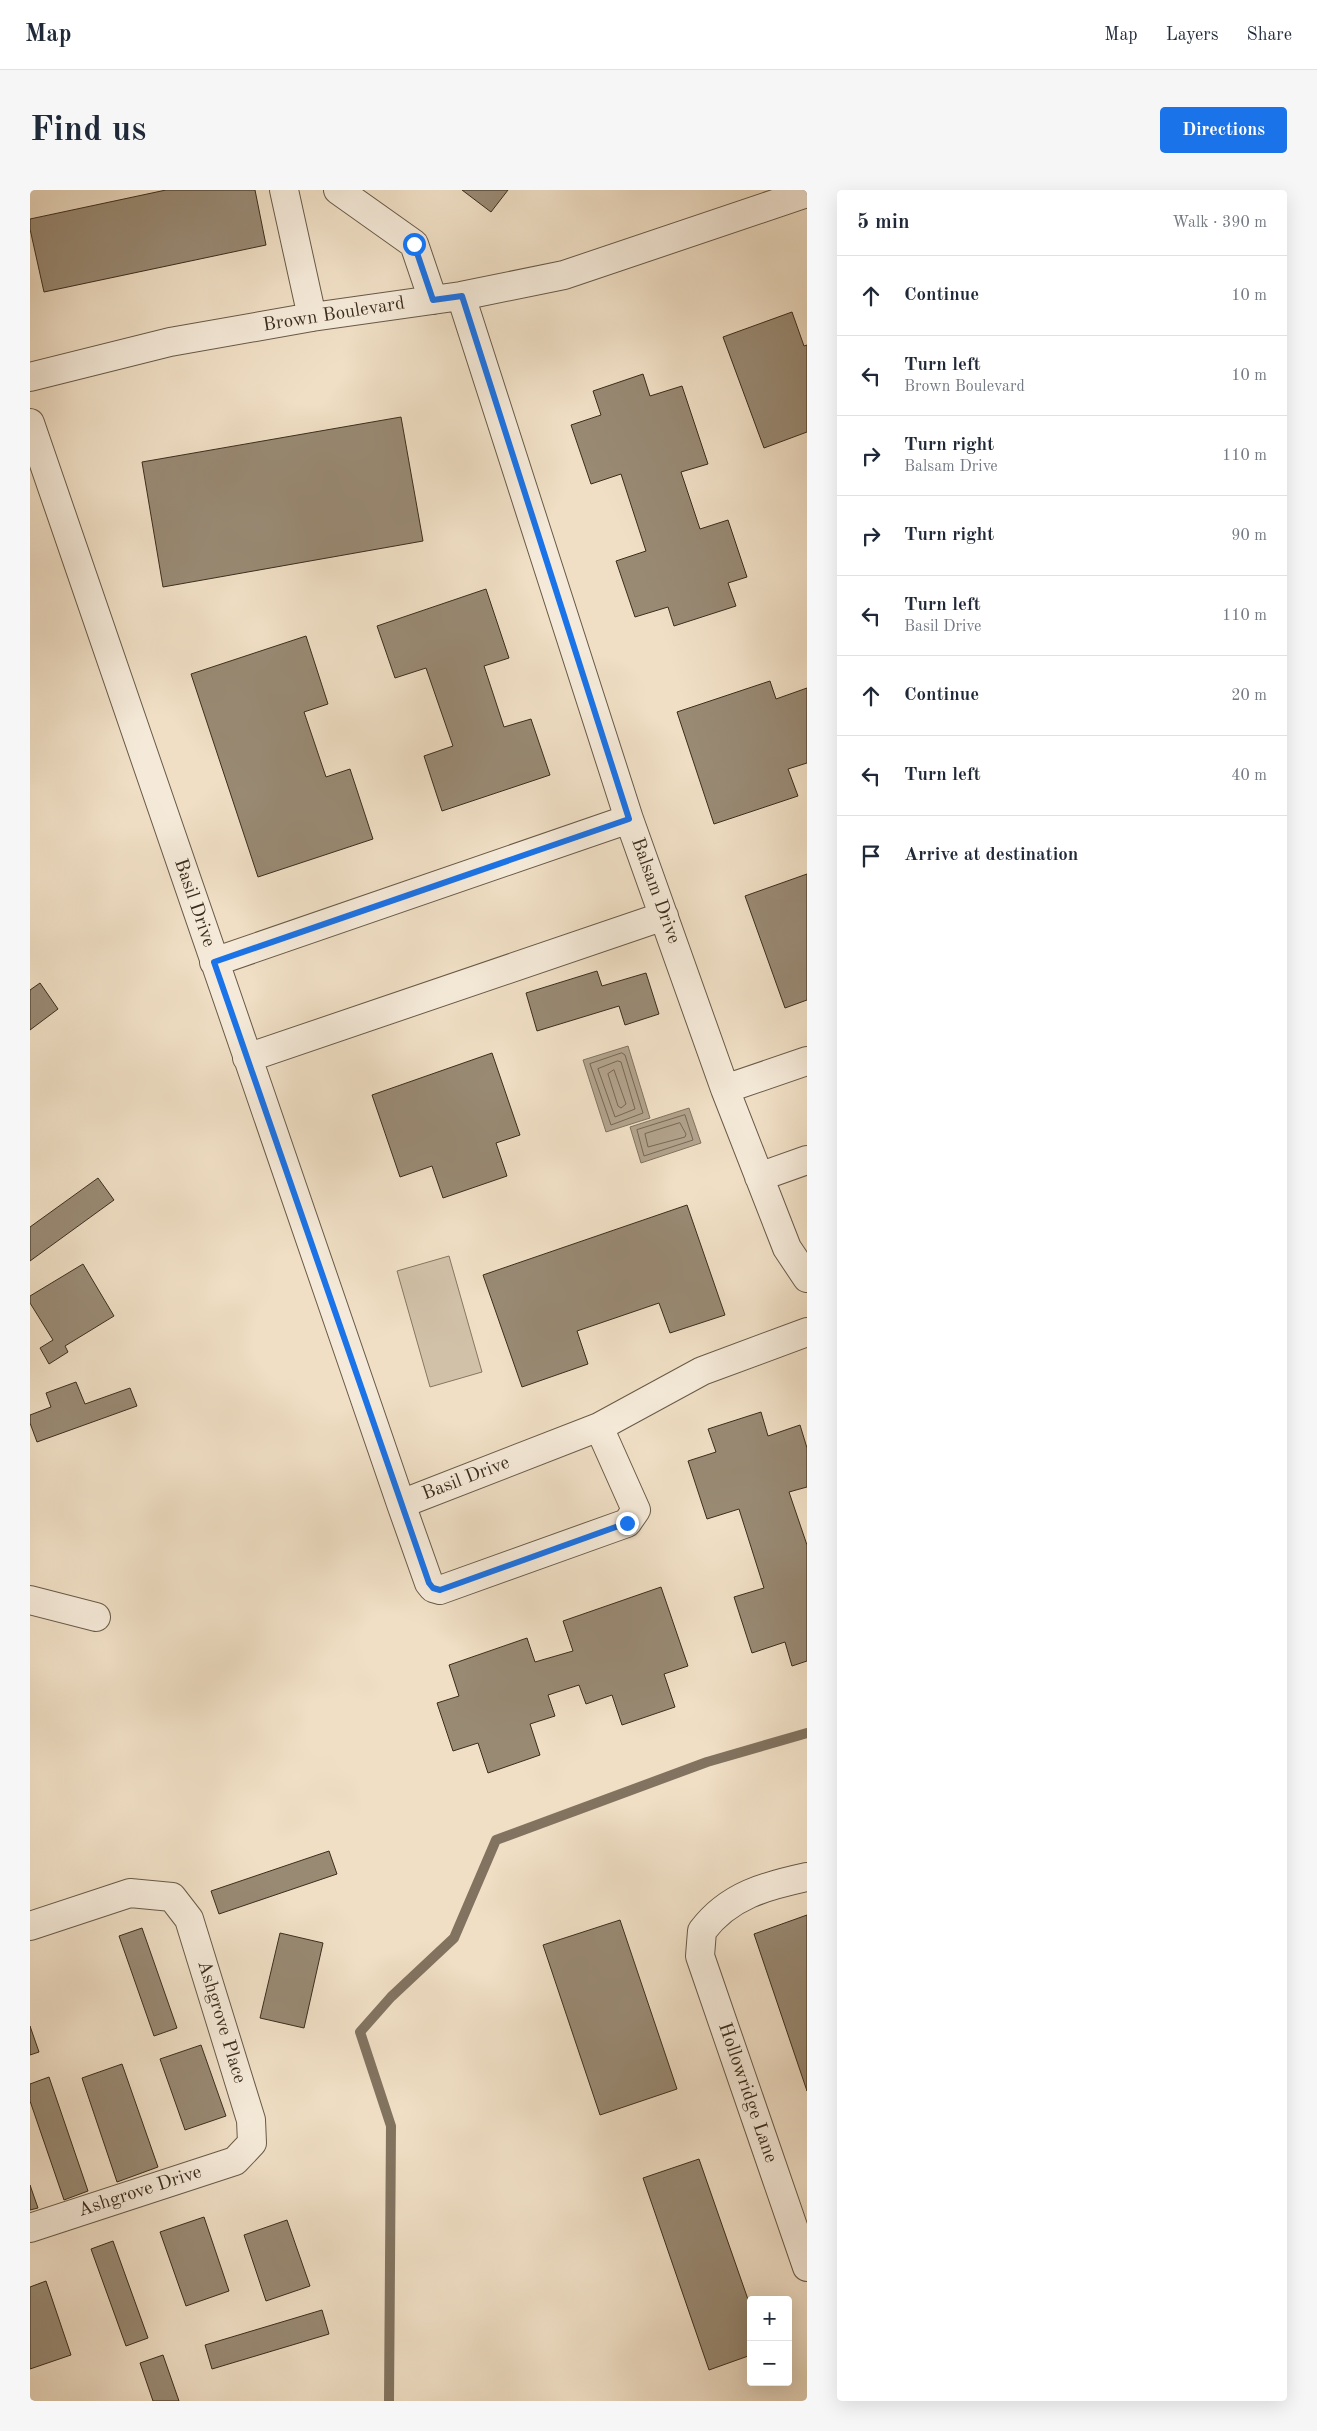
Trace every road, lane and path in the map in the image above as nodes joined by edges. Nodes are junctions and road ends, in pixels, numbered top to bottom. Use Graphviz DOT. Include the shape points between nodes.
graph roads {
  1 [pos="284,190"];
  2 [pos="338,190"];
  3 [pos="807,193"];
  4 [pos="770,197"];
  5 [pos="462,296"];
  6 [pos="433,300"];
  7 [pos="312,317"];
  8 [pos="30,377"];
  9 [pos="30,423"];
  10 [pos="629,819"];
  11 [pos="664,916"];
  12 [pos="214,962"];
  13 [pos="247,1058"];
  14 [pos="807,1061"];
  15 [pos="725,1089"];
  16 [pos="807,1160"];
  17 [pos="759,1177"];
  18 [pos="807,1278"];
  19 [pos="807,1332"];
  20 [pos="599,1427"];
  21 [pos="401,1504"];
  22 [pos="30,1600"];
  23 [pos="96,1617"];
  24 [pos="807,1878"];
  25 [pos="30,1926"];
  26 [pos="245,2149"];
  27 [pos="30,2228"];
  28 [pos="807,2267"];
  1 -- 7 [label="street"];
  2 -- 6 [label="street" via="414,244"];
  3 -- 4 [label="street, Brown Boulevard"];
  4 -- 5 [label="street, Brown Boulevard" via="564,275"];
  5 -- 6 [label="street, Brown Boulevard"];
  5 -- 10 [label="street, Balsam Drive"];
  6 -- 7 [label="street, Brown Boulevard"];
  7 -- 8 [label="street, Brown Boulevard" via="170,342"];
  9 -- 12 [label="street, Basil Drive"];
  10 -- 11 [label="street, Balsam Drive"];
  10 -- 12 [label="street"];
  11 -- 13 [label="street"];
  11 -- 15 [label="street, Balsam Drive"];
  12 -- 13 [label="street, Basil Drive"];
  13 -- 21 [label="street, Basil Drive"];
  14 -- 15 [label="street"];
  15 -- 17 [label="street, Balsam Drive"];
  16 -- 17 [label="street"];
  17 -- 18 [label="street, Balsam Drive" via="787,1248"];
  19 -- 20 [label="street, Basil Drive" via="702,1370"];
  20 -- 21 [label="street, Basil Drive"];
  20 -- 21 [label="street" via="636,1510 627,1523 440,1590 429,1583"];
  22 -- 23 [label="street"];
  24 -- 28 [label="street, Hollowridge Lane" via="765,1886 726,1906 702,1931 700,1956"];
  25 -- 26 [label="street, Ashgrove Place" via="130,1893 172,1897 190,1920 251,2120 252,2143"];
  26 -- 27 [label="street, Ashgrove Drive" via="235,2161"];
}
